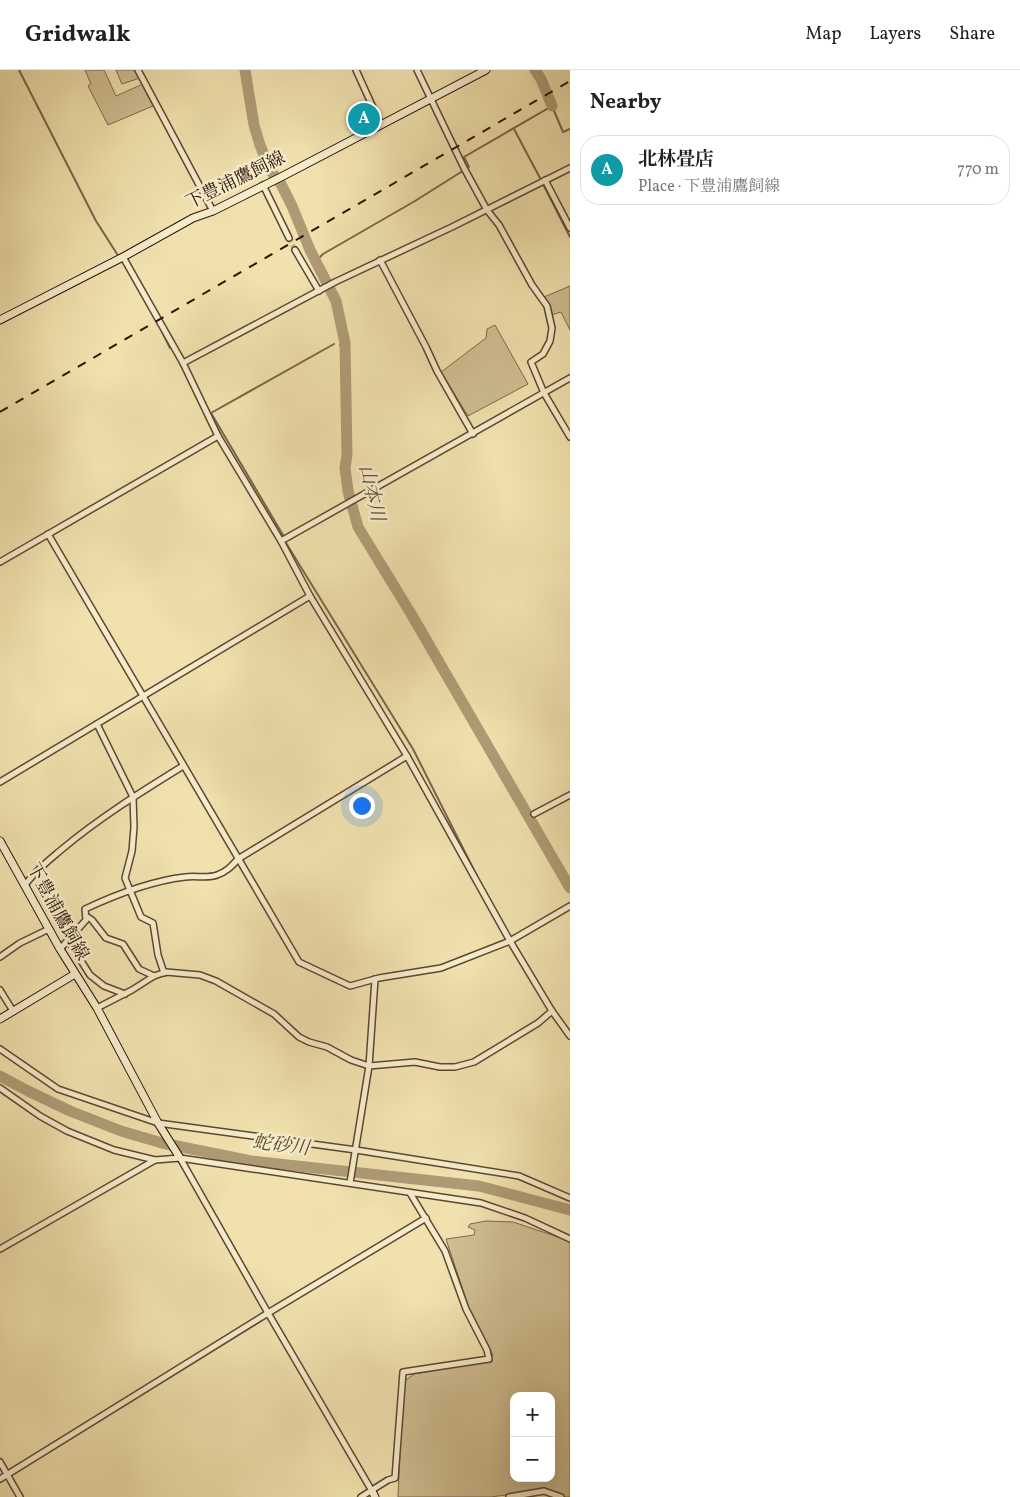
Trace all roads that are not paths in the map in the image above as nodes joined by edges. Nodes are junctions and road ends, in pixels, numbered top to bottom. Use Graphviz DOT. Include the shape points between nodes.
graph roads {
  1 [pos="138,70"];
  2 [pos="356,70"];
  3 [pos="418,70"];
  4 [pos="486,70"];
  5 [pos="430,98"];
  6 [pos="380,125"];
  7 [pos="570,168"];
  8 [pos="544,180"];
  9 [pos="266,184"];
  10 [pos="487,210"];
  11 [pos="213,211"];
  12 [pos="570,228"];
  13 [pos="289,238"];
  14 [pos="295,250"];
  15 [pos="123,257"];
  16 [pos="380,260"];
  17 [pos="320,291"];
  18 [pos="0,320"];
  19 [pos="183,362"];
  20 [pos="570,378"];
  21 [pos="544,393"];
  22 [pos="473,434"];
  23 [pos="218,436"];
  24 [pos="570,437"];
  25 [pos="48,534"];
  26 [pos="281,541"];
  27 [pos="0,562"];
  28 [pos="310,596"];
  29 [pos="143,695"];
  30 [pos="97,724"];
  31 [pos="407,756"];
  32 [pos="183,766"];
  33 [pos="0,782"];
  34 [pos="570,795"];
  35 [pos="133,797"];
  36 [pos="534,814"];
  37 [pos="0,841"];
  38 [pos="238,859"];
  39 [pos="25,885"];
  40 [pos="131,891"];
  41 [pos="570,906"];
  42 [pos="86,916"];
  43 [pos="49,929"];
  44 [pos="68,940"];
  45 [pos="510,941"];
  46 [pos="60,949"];
  47 [pos="0,957"];
  48 [pos="164,973"];
  49 [pos="75,974"];
  50 [pos="90,975"];
  51 [pos="154,976"];
  52 [pos="375,979"];
  53 [pos="0,990"];
  54 [pos="125,994"];
  55 [pos="98,1008"];
  56 [pos="13,1011"];
  57 [pos="552,1011"];
  58 [pos="0,1019"];
  59 [pos="570,1036"];
  60 [pos="0,1049"];
  61 [pos="369,1066"];
  62 [pos="0,1088"];
  63 [pos="158,1123"];
  64 [pos="356,1150"];
  65 [pos="180,1158"];
  66 [pos="155,1160"];
  67 [pos="350,1183"];
  68 [pos="410,1193"];
  69 [pos="570,1198"];
  70 [pos="426,1218"];
  71 [pos="570,1239"];
  72 [pos="0,1249"];
  73 [pos="268,1313"];
  74 [pos="0,1462"];
  75 [pos="7,1474"];
  76 [pos="0,1479"];
  77 [pos="373,1494"];
  78 [pos="20,1497"];
  79 [pos="361,1497"];
  80 [pos="509,1497"];
  81 [pos="560,1497"];
  1 -- 11 [label="street"];
  2 -- 6 [label="street"];
  3 -- 5 [label="street"];
  4 -- 5 [label="main road, 下豊浦鷹飼線"];
  5 -- 6 [label="main road, 下豊浦鷹飼線"];
  5 -- 10 [label="street"];
  6 -- 9 [label="main road, 下豊浦鷹飼線"];
  7 -- 8 [label="street"];
  8 -- 10 [label="street"];
  8 -- 12 [label="street"];
  9 -- 11 [label="main road, 下豊浦鷹飼線"];
  9 -- 13 [label="street"];
  10 -- 16 [label="street"];
  10 -- 21 [label="street" via="499,225 549,313 550,341 543,354 531,362"];
  11 -- 15 [label="main road, 下豊浦鷹飼線" via="192,218"];
  14 -- 17 [label="street"];
  15 -- 18 [label="main road, 下豊浦鷹飼線"];
  15 -- 19 [label="street"];
  16 -- 17 [label="street"];
  16 -- 22 [label="street"];
  17 -- 19 [label="street"];
  19 -- 23 [label="street"];
  20 -- 21 [label="street"];
  21 -- 22 [label="street"];
  21 -- 24 [label="street"];
  22 -- 26 [label="street"];
  23 -- 25 [label="street"];
  23 -- 26 [label="street"];
  25 -- 27 [label="street"];
  25 -- 29 [label="street"];
  26 -- 28 [label="street"];
  28 -- 29 [label="street"];
  28 -- 31 [label="street"];
  29 -- 30 [label="street"];
  29 -- 32 [label="street"];
  30 -- 33 [label="street"];
  30 -- 35 [label="street"];
  31 -- 38 [label="street"];
  31 -- 45 [label="street"];
  32 -- 35 [label="street"];
  32 -- 38 [label="street"];
  34 -- 36 [label="street"];
  35 -- 39 [label="street" via="78,836 33,874"];
  35 -- 40 [label="street" via="132,851 125,878"];
  37 -- 39 [label="main road, 下豊浦鷹飼線"];
  38 -- 40 [label="street" via="227,871 214,876 186,876"];
  38 -- 52 [label="street" via="299,962 350,986"];
  39 -- 43 [label="main road, 下豊浦鷹飼線"];
  40 -- 42 [label="street" via="85,909"];
  40 -- 48 [label="street" via="141,917 153,923"];
  41 -- 45 [label="street"];
  42 -- 44 [label="street"];
  42 -- 51 [label="street" via="106,938 123,944 139,969"];
  43 -- 46 [label="main road, 下豊浦鷹飼線"];
  43 -- 47 [label="street"];
  44 -- 46 [label="street"];
  44 -- 50 [label="street"];
  45 -- 52 [label="street" via="441,968"];
  45 -- 57 [label="street"];
  46 -- 49 [label="main road, 下豊浦鷹飼線"];
  48 -- 51 [label="street"];
  48 -- 61 [label="street" via="200,975 216,981 274,1014 299,1037"];
  49 -- 50 [label="street"];
  49 -- 55 [label="main road"];
  49 -- 56 [label="main road, 下豊浦鷹飼線"];
  50 -- 54 [label="street" via="104,986"];
  51 -- 54 [label="street"];
  52 -- 61 [label="street"];
  53 -- 56 [label="street"];
  54 -- 55 [label="street"];
  55 -- 63 [label="main road"];
  56 -- 58 [label="main road, 下豊浦鷹飼線"];
  57 -- 59 [label="street"];
  57 -- 61 [label="street" via="474,1062 454,1067 415,1062"];
  60 -- 63 [label="street" via="58,1089"];
  61 -- 64 [label="street"];
  62 -- 66 [label="street" via="66,1131 114,1150"];
  63 -- 64 [label="street"];
  63 -- 65 [label="main road"];
  64 -- 67 [label="street"];
  64 -- 69 [label="street" via="519,1176"];
  65 -- 66 [label="street"];
  65 -- 67 [label="street"];
  65 -- 73 [label="street"];
  66 -- 72 [label="street"];
  67 -- 68 [label="street"];
  68 -- 70 [label="street"];
  68 -- 71 [label="street" via="481,1203"];
  70 -- 73 [label="street"];
  70 -- 77 [label="street" via="446,1251 466,1309 489,1359 403,1372 395,1478"];
  73 -- 75 [label="street"];
  73 -- 77 [label="street"];
  74 -- 75 [label="street"];
  75 -- 76 [label="street"];
  75 -- 78 [label="street"];
  77 -- 79 [label="street"];
  80 -- 81 [label="street" via="544,1491"];
}
